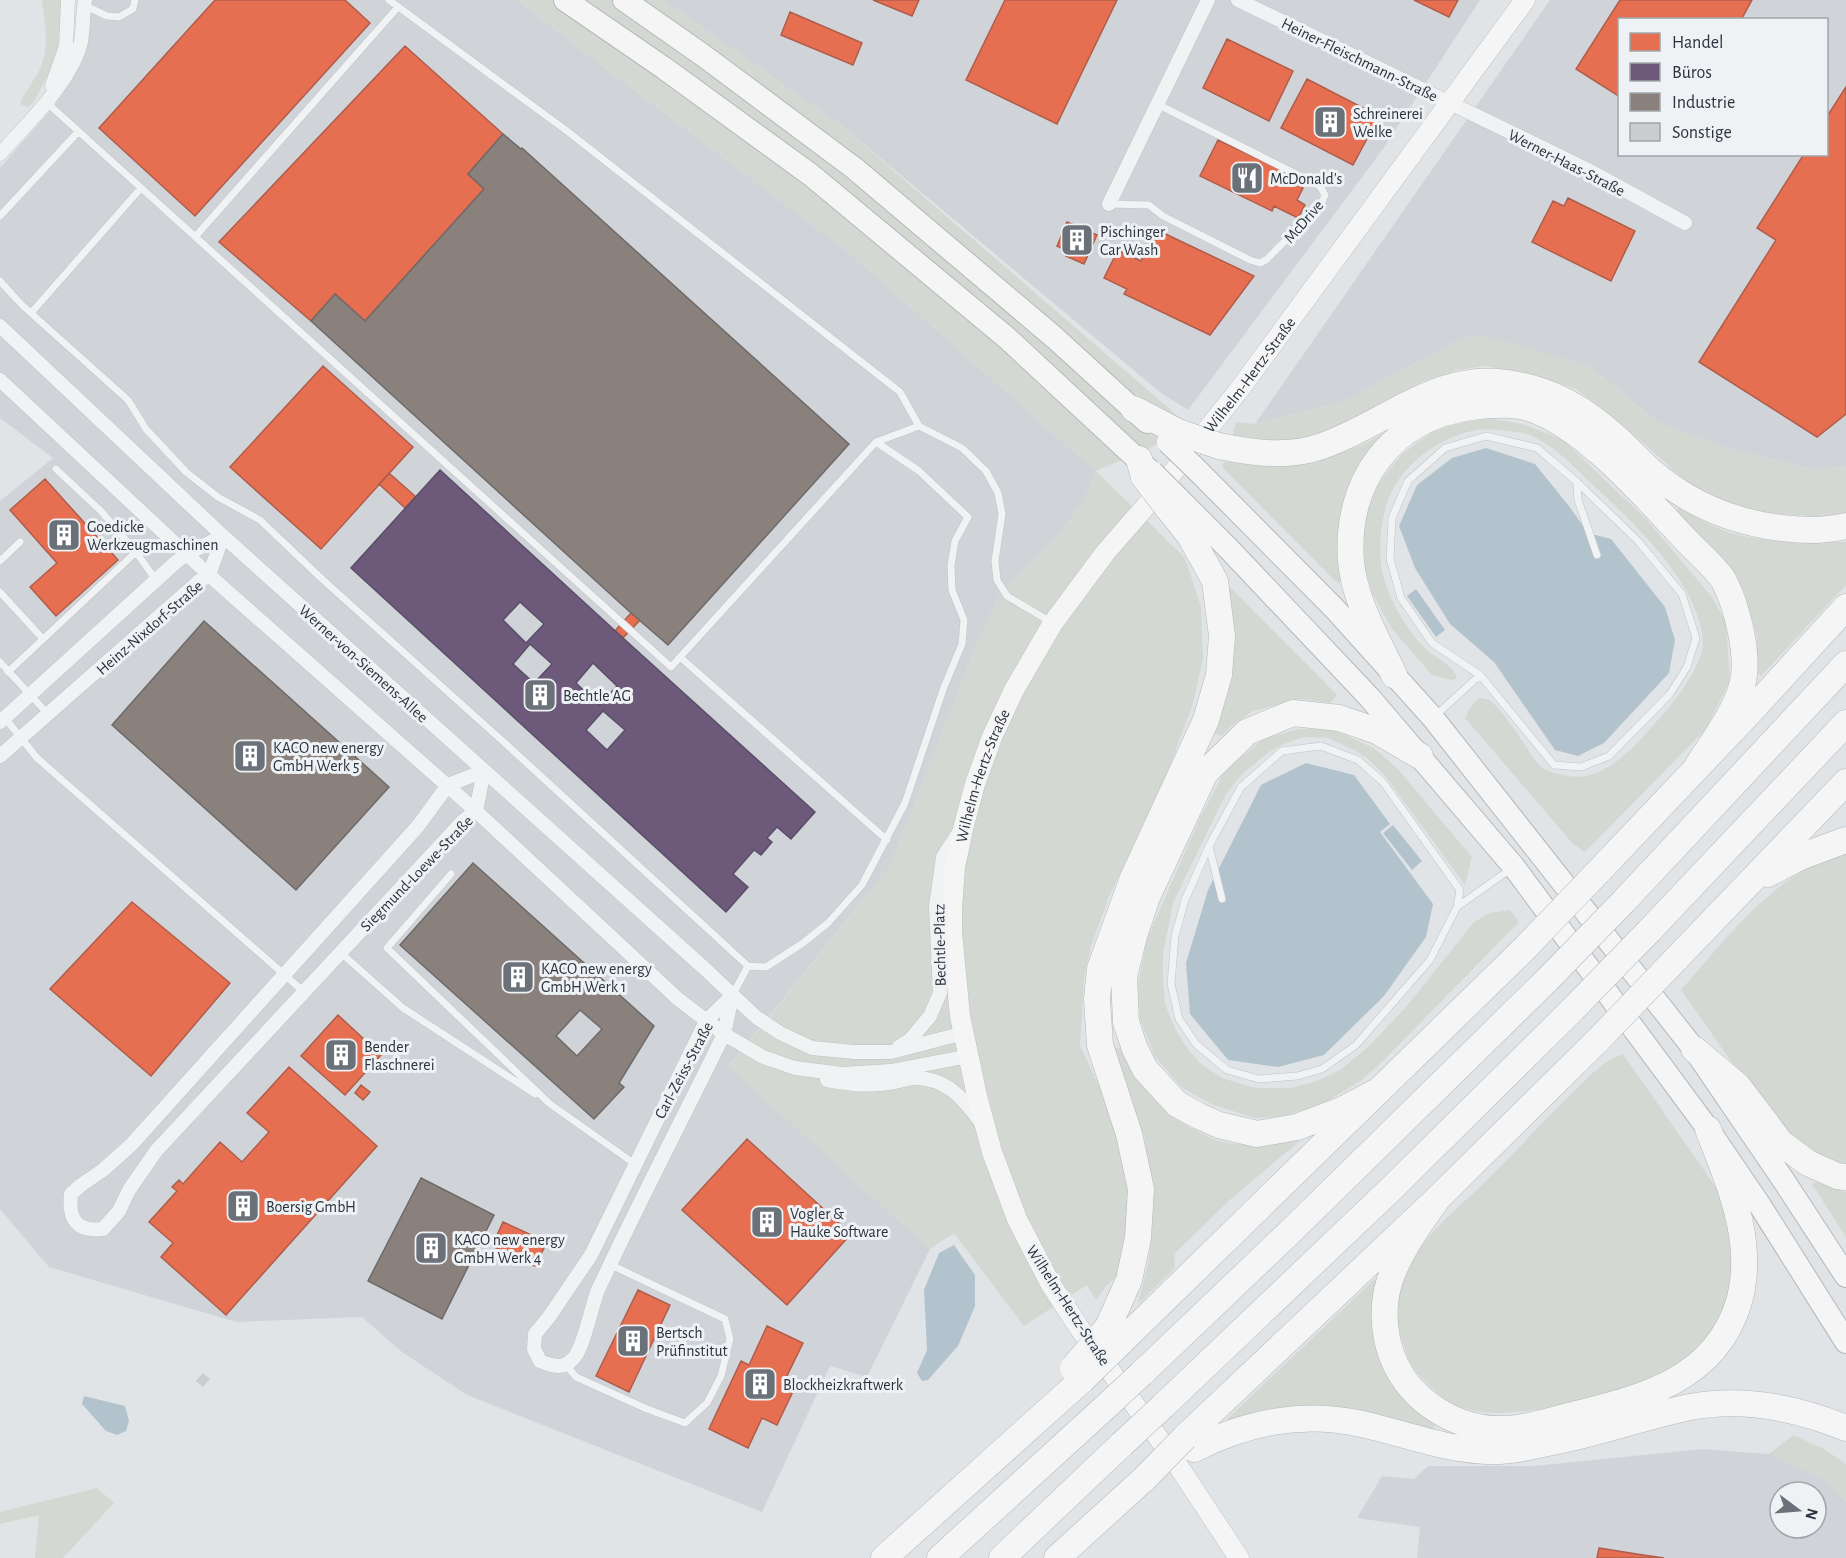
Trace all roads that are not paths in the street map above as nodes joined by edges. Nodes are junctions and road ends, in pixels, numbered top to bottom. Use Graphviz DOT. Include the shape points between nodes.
graph roads {
  1 [pos="68,0"];
  2 [pos="135,0"];
  3 [pos="389,0"];
  4 [pos="565,0"];
  5 [pos="624,0"];
  6 [pos="1208,0"];
  7 [pos="1238,0"];
  8 [pos="1515,0"];
  9 [pos="1525,0"];
  10 [pos="85,3"];
  11 [pos="398,7"];
  12 [pos="1473,70"];
  13 [pos="45,101"];
  14 [pos="1449,103"];
  15 [pos="1157,105"];
  16 [pos="78,132"];
  17 [pos="0,154"];
  18 [pos="141,188"];
  19 [pos="1109,204"];
  20 [pos="0,216"];
  21 [pos="1685,223"];
  22 [pos="195,237"];
  23 [pos="0,281"];
  24 [pos="31,313"];
  25 [pos="0,326"];
  26 [pos="0,380"];
  27 [pos="1134,409"];
  28 [pos="919,426"];
  29 [pos="1173,437"];
  30 [pos="876,441"];
  31 [pos="56,469"];
  32 [pos="1144,469"];
  33 [pos="1577,482"];
  34 [pos="1172,502"];
  35 [pos="1846,526"];
  36 [pos="223,536"];
  37 [pos="20,542"];
  38 [pos="136,552"];
  39 [pos="187,554"];
  40 [pos="1597,555"];
  41 [pos="0,561"];
  42 [pos="209,575"];
  43 [pos="156,580"];
  44 [pos="0,592"];
  45 [pos="1846,607"];
  46 [pos="1053,623"];
  47 [pos="43,639"];
  48 [pos="680,657"];
  49 [pos="0,663"];
  50 [pos="1846,664"];
  51 [pos="8,672"];
  52 [pos="1394,675"];
  53 [pos="1480,675"];
  54 [pos="30,695"];
  55 [pos="48,714"];
  56 [pos="1433,718"];
  57 [pos="3,720"];
  58 [pos="1846,723"];
  59 [pos="20,739"];
  60 [pos="0,756"];
  61 [pos="1420,756"];
  62 [pos="1698,765"];
  63 [pos="484,771"];
  64 [pos="1846,782"];
  65 [pos="448,785"];
  66 [pos="476,811"];
  67 [pos="964,825"];
  68 [pos="887,840"];
  69 [pos="1846,840"];
  70 [pos="1209,846"];
  71 [pos="1514,867"];
  72 [pos="451,874"];
  73 [pos="1745,888"];
  74 [pos="1222,899"];
  75 [pos="1457,907"];
  76 [pos="340,953"];
  77 [pos="748,966"];
  78 [pos="284,975"];
  79 [pos="304,992"];
  80 [pos="268,993"];
  81 [pos="732,996"];
  82 [pos="287,1011"];
  83 [pos="706,1021"];
  84 [pos="964,1033"];
  85 [pos="724,1034"];
  86 [pos="1694,1049"];
  87 [pos="891,1052"];
  88 [pos="969,1056"];
  89 [pos="795,1068"];
  90 [pos="1376,1092"];
  91 [pos="550,1104"];
  92 [pos="1708,1129"];
  93 [pos="987,1131"];
  94 [pos="635,1164"];
  95 [pos="1846,1177"];
  96 [pos="1438,1198"];
  97 [pos="591,1255"];
  98 [pos="611,1265"];
  99 [pos="1846,1276"];
  100 [pos="1114,1335"];
  101 [pos="1846,1342"];
  102 [pos="566,1365"];
  103 [pos="1846,1428"];
  104 [pos="1190,1443"];
  105 [pos="884,1558"];
  106 [pos="940,1558"];
  107 [pos="1002,1558"];
  108 [pos="1057,1558"];
  109 [pos="1239,1558"];
  1 -- 13 [label="street" via="66,46"];
  2 -- 10 [label="lane" via="133,9 119,17 107,16"];
  3 -- 11 [label="lane"];
  4 -- 32 [label="highway" via="811,175 999,331"];
  5 -- 27 [label="highway" via="854,168"];
  6 -- 15 [label="street"];
  7 -- 14 [label="street, Heiner-Fleischmann-Straße"];
  8 -- 12 [label="main road, Wilhelm-Hertz-Straße"];
  9 -- 12 [label="main road, Wilhelm-Hertz-Straße"];
  10 -- 13 [label="street" via="81,42 70,70"];
  11 -- 22 [label="lane"];
  11 -- 28 [label="lane" via="567,131 900,392"];
  12 -- 14 [label="main road, Wilhelm-Hertz-Straße"];
  13 -- 16 [label="lane"];
  13 -- 17 [label="street"];
  14 -- 21 [label="street, Werner-Haas-Straße" via="1586,169"];
  14 -- 46 [label="main road, Wilhelm-Hertz-Straße" via="1239,390 1105,553"];
  15 -- 19 [label="street"];
  15 -- 19 [label="lane, McDrive" via="1320,186 1325,195 1321,205 1260,263 1163,216 1149,205"];
  16 -- 18 [label="lane"];
  16 -- 20 [label="lane"];
  18 -- 22 [label="lane"];
  18 -- 24 [label="lane"];
  22 -- 48 [label="lane" via="671,667"];
  23 -- 24 [label="lane"];
  24 -- 77 [label="lane" via="129,400 146,429 186,472 218,497 260,520"];
  25 -- 36 [label="street, Werner-von-Siemens-Allee"];
  26 -- 39 [label="street"];
  27 -- 29 [label="highway"];
  28 -- 30 [label="lane"];
  28 -- 46 [label="lane" via="962,448 986,471 998,493 1002,514 995,561 997,580 1007,596"];
  29 -- 35 [label="highway, bridge" via="1257,453 1289,453 1320,447 1426,394 1453,385 1507,383 1563,399 1618,439 1652,472 1685,496 1723,516 1764,526 1815,530"];
  29 -- 52 [label="highway, bridge" via="1197,470 1334,608"];
  30 -- 48 [label="lane"];
  30 -- 68 [label="lane" via="919,471 968,517 956,541 951,565 952,590 964,620 962,644 905,802"];
  31 -- 38 [label="lane" via="101,511"];
  32 -- 34 [label="highway, bridge"];
  33 -- 40 [label="lane" via="1578,500"];
  33 -- 53 [label="lane" via="1537,448 1486,436 1445,448 1408,481 1392,518 1390,559 1401,598 1432,643"];
  33 -- 53 [label="lane" via="1636,540 1682,594 1696,638 1687,667 1670,694 1609,756 1581,767 1554,765"];
  34 -- 61 [label="highway" via="1292,614"];
  34 -- 100 [label="highway" via="1215,581 1222,636 1219,675 1206,720 1133,878 1100,969 1100,1045 1129,1134 1141,1189 1138,1238"];
  36 -- 39 [label="street, Heinz-Nixdorf-Straße"];
  36 -- 42 [label="street, Heinz-Nixdorf-Straße"];
  36 -- 63 [label="street, Werner-von-Siemens-Allee"];
  37 -- 41 [label="lane"];
  38 -- 43 [label="lane"];
  38 -- 47 [label="lane"];
  39 -- 42 [label="street"];
  39 -- 43 [label="street, Heinz-Nixdorf-Straße"];
  42 -- 55 [label="street, Heinz-Nixdorf-Straße"];
  42 -- 65 [label="street"];
  43 -- 54 [label="street, Heinz-Nixdorf-Straße"];
  44 -- 47 [label="lane"];
  45 -- 62 [label="highway"];
  46 -- 67 [label="main road, Wilhelm-Hertz-Straße" via="992,737"];
  47 -- 51 [label="lane"];
  48 -- 68 [label="lane"];
  49 -- 51 [label="lane"];
  50 -- 106 [label="highway, bridge" via="1548,978 1142,1374"];
  51 -- 54 [label="lane"];
  52 -- 56 [label="highway"];
  52 -- 62 [label="highway" via="1354,580 1350,541 1362,487 1384,453 1423,421 1449,410 1490,405 1528,407 1558,421 1628,479 1723,580 1744,644 1744,681 1736,703"];
  53 -- 56 [label="lane"];
  54 -- 55 [label="lane"];
  54 -- 57 [label="street, Heinz-Nixdorf-Straße"];
  55 -- 59 [label="street, Heinz-Nixdorf-Straße"];
  56 -- 86 [label="highway"];
  57 -- 59 [label="lane"];
  58 -- 107 [label="highway, bridge" via="1572,1010 1392,1188"];
  59 -- 60 [label="street, Heinz-Nixdorf-Straße"];
  59 -- 78 [label="lane"];
  61 -- 71 [label="highway"];
  61 -- 90 [label="highway" via="1377,731 1339,718 1293,713 1248,732 1206,773 1148,897 1124,975 1126,1022 1144,1070 1177,1104 1199,1116 1257,1134 1297,1127"];
  62 -- 90 [label="highway, bridge" via="1524,949"];
  63 -- 65 [label="street"];
  63 -- 66 [label="street, Siegmund-Loewe-Straße"];
  63 -- 81 [label="street, Werner-von-Siemens-Allee"];
  64 -- 73 [label="highway"];
  65 -- 66 [label="street"];
  65 -- 78 [label="street, Siegmund-Loewe-Straße" via="418,826"];
  66 -- 76 [label="street, Siegmund-Loewe-Straße"];
  66 -- 83 [label="street"];
  67 -- 84 [label="main road, Wilhelm-Hertz-Straße" via="955,867 952,932"];
  67 -- 87 [label="street, Bechtle-Platz" via="943,857 940,876 936,906 940,993 930,1016 917,1032"];
  68 -- 77 [label="lane" via="862,885 828,923 766,967"];
  69 -- 73 [label="highway" via="1800,857"];
  70 -- 74 [label="lane"];
  70 -- 75 [label="lane" via="1241,787 1282,751 1321,746 1358,760 1383,782 1460,890"];
  70 -- 75 [label="lane" via="1182,909 1175,936 1171,984 1179,1019 1196,1044 1227,1070 1259,1080 1322,1069 1356,1046 1430,960"];
  71 -- 75 [label="lane"];
  71 -- 92 [label="highway"];
  72 -- 91 [label="lane" via="387,948"];
  73 -- 96 [label="highway, bridge" via="1599,1040"];
  76 -- 79 [label="street, Siegmund-Loewe-Straße"];
  76 -- 91 [label="lane" via="403,1008"];
  77 -- 81 [label="lane"];
  78 -- 79 [label="lane"];
  78 -- 80 [label="street, Siegmund-Loewe-Straße"];
  79 -- 82 [label="street, Siegmund-Loewe-Straße"];
  80 -- 82 [label="street"];
  80 -- 82 [label="street, Siegmund-Loewe-Straße" via="130,1145 71,1194 70,1209 76,1223 90,1230 103,1229 119,1211 156,1151"];
  81 -- 83 [label="street, Carl-Zeiss-Straße"];
  81 -- 85 [label="street, Carl-Zeiss-Straße"];
  81 -- 87 [label="street" via="780,1033 812,1048"];
  83 -- 85 [label="street"];
  83 -- 94 [label="street, Carl-Zeiss-Straße"];
  84 -- 87 [label="street"];
  84 -- 88 [label="main road, Wilhelm-Hertz-Straße"];
  85 -- 89 [label="street" via="763,1057"];
  85 -- 98 [label="street, Carl-Zeiss-Straße"];
  86 -- 95 [label="highway" via="1738,1086 1781,1143 1808,1163"];
  86 -- 99 [label="highway"];
  88 -- 89 [label="street" via="891,1071 842,1074"];
  88 -- 93 [label="main road, Wilhelm-Hertz-Straße"];
  89 -- 93 [label="street" via="813,1078 845,1083 928,1079 964,1098"];
  90 -- 100 [label="highway"];
  91 -- 94 [label="lane"];
  92 -- 96 [label="highway" via="1741,1226 1744,1257 1737,1305 1727,1330 1701,1363 1681,1378 1625,1402 1506,1429 1468,1424 1446,1416 1413,1391 1397,1370 1389,1348 1384,1326 1385,1302 1397,1259"];
  92 -- 101 [label="highway"];
  93 -- 109 [label="main road, Wilhelm-Hertz-Straße" via="1017,1219 1050,1283"];
  94 -- 97 [label="street, Carl-Zeiss-Straße"];
  96 -- 104 [label="highway"];
  97 -- 98 [label="street"];
  97 -- 102 [label="street, Carl-Zeiss-Straße" via="536,1334 534,1349 540,1361 551,1366"];
  98 -- 102 [label="street, Carl-Zeiss-Straße" via="575,1357"];
  98 -- 102 [label="lane" via="725,1319 730,1339 721,1376 707,1403 685,1423 576,1377"];
  100 -- 105 [label="highway, bridge" via="1049,1409"];
  103 -- 104 [label="highway" via="1803,1412 1738,1403 1692,1407 1578,1437 1501,1451 1473,1450 1326,1419 1291,1419 1257,1425"];
  104 -- 108 [label="highway, bridge"];
}
